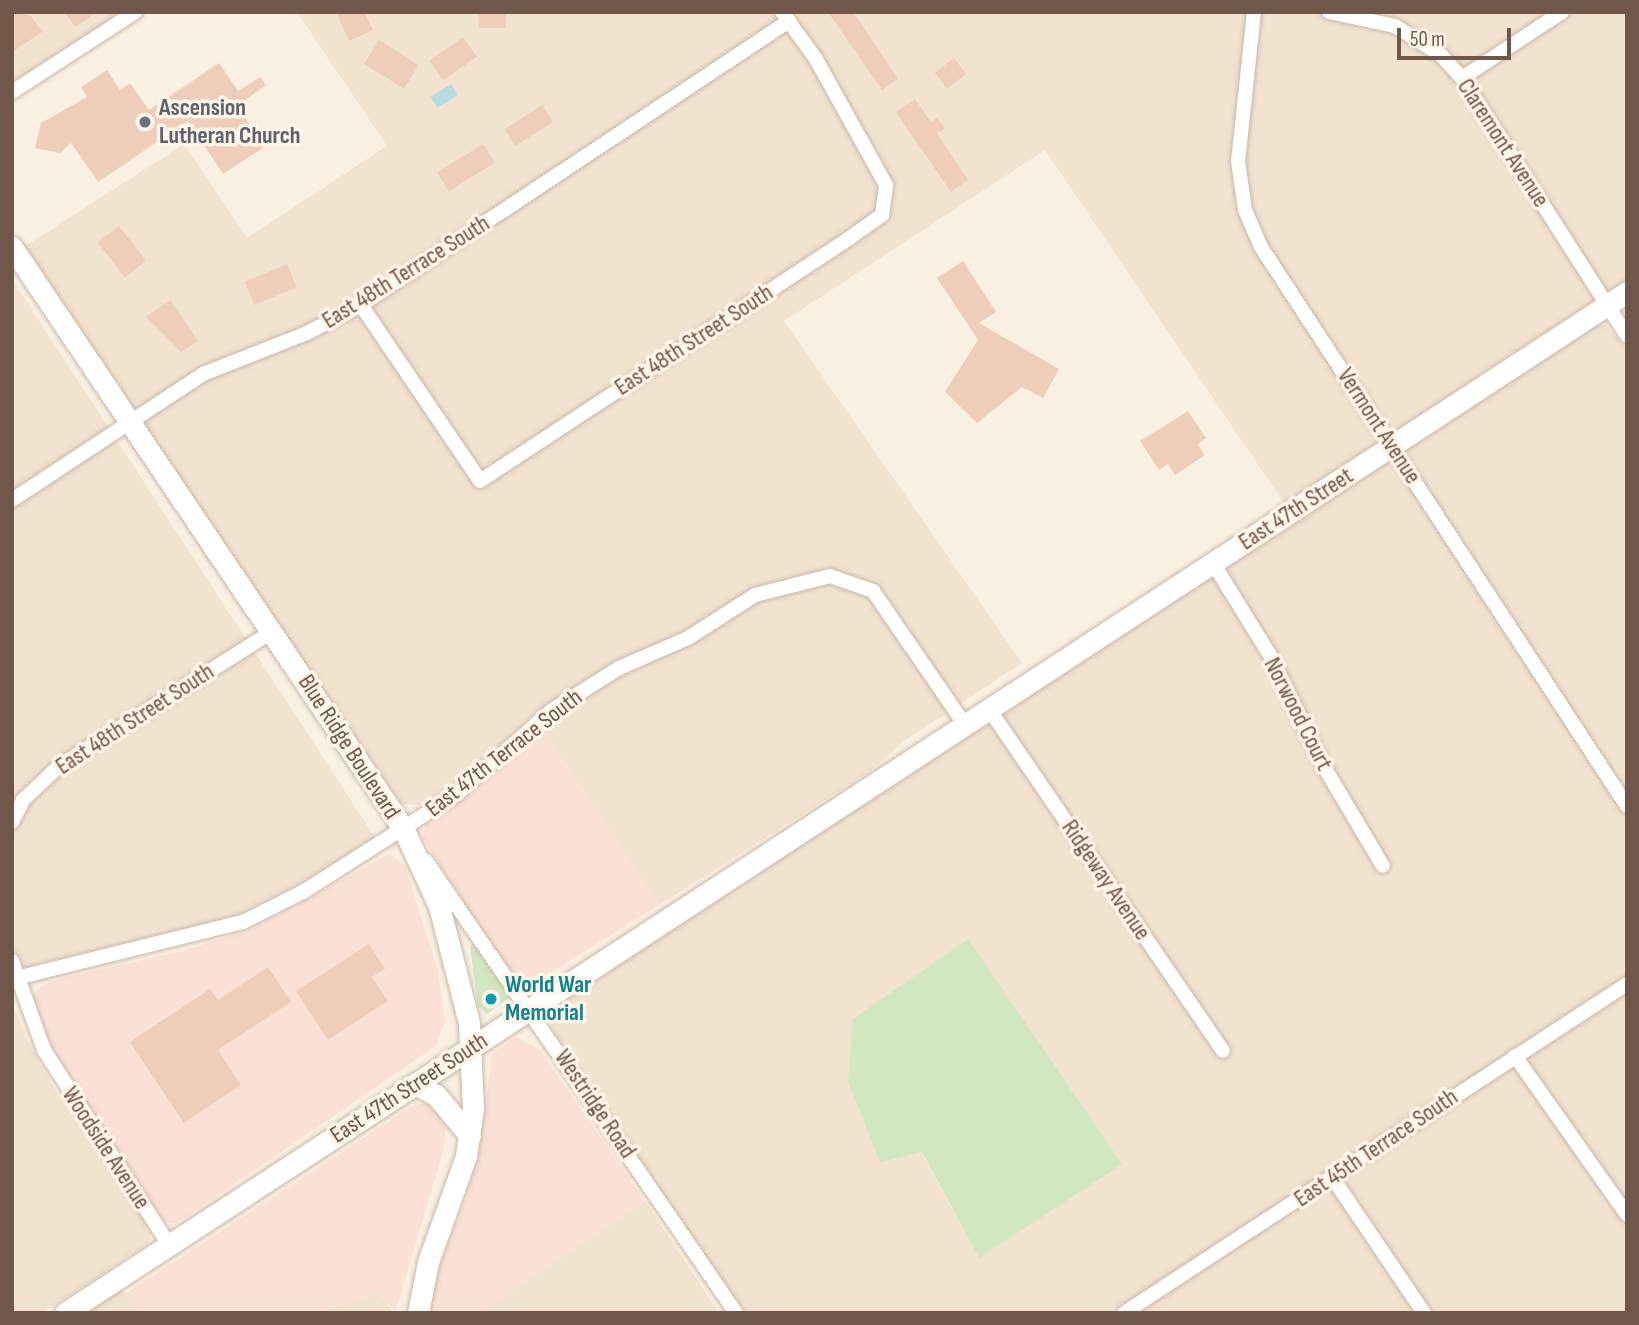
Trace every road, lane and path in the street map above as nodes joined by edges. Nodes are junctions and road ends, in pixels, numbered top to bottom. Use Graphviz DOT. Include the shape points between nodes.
graph roads {
  1 [pos="135,12"];
  2 [pos="1254,12"];
  3 [pos="1329,12"];
  4 [pos="1562,12"];
  5 [pos="786,17"];
  6 [pos="1462,78"];
  7 [pos="12,92"];
  8 [pos="12,247"];
  9 [pos="1627,292"];
  10 [pos="1607,304"];
  11 [pos="361,305"];
  12 [pos="1627,336"];
  13 [pos="132,424"];
  14 [pos="1393,446"];
  15 [pos="12,500"];
  16 [pos="1213,563"];
  17 [pos="273,631"];
  18 [pos="989,709"];
  19 [pos="965,725"];
  20 [pos="1627,806"];
  21 [pos="12,822"];
  22 [pos="403,828"];
  23 [pos="1383,866"];
  24 [pos="12,961"];
  25 [pos="14,979"];
  26 [pos="1627,984"];
  27 [pos="530,1009"];
  28 [pos="470,1049"];
  29 [pos="1223,1051"];
  30 [pos="1515,1056"];
  31 [pos="415,1084"];
  32 [pos="470,1136"];
  33 [pos="1332,1177"];
  34 [pos="1627,1215"];
  35 [pos="169,1245"];
  36 [pos="65,1313"];
  37 [pos="418,1313"];
  38 [pos="736,1313"];
  39 [pos="1124,1313"];
  40 [pos="1424,1313"];
  1 -- 7 [label="street"];
  2 -- 14 [label="street, Vermont Avenue" via="1238,161 1245,210 1261,247"];
  3 -- 6 [label="street, Claremont Avenue" via="1395,26 1441,55"];
  4 -- 6 [label="street"];
  5 -- 11 [label="street, East 48th Terrace South"];
  5 -- 11 [label="street, East 48th Street South" via="816,59 886,185 882,215 480,481"];
  6 -- 10 [label="street, Claremont Avenue"];
  8 -- 13 [label="main road, Blue Ridge Boulevard"];
  9 -- 10 [label="main road, East 47th Street"];
  10 -- 12 [label="street, Claremont Avenue"];
  10 -- 14 [label="main road, East 47th Street"];
  11 -- 13 [label="street, East 48th Terrace South" via="307,333 203,374"];
  13 -- 15 [label="street, East 48th Terrace South"];
  13 -- 17 [label="main road, Blue Ridge Boulevard"];
  14 -- 16 [label="main road, East 47th Street"];
  14 -- 20 [label="street, Vermont Avenue"];
  16 -- 18 [label="main road, East 47th Street"];
  16 -- 23 [label="street, Norwood Court" via="1271,657 1317,754"];
  17 -- 21 [label="street, East 48th Street South" via="58,767 23,800"];
  17 -- 22 [label="main road, Blue Ridge Boulevard"];
  18 -- 19 [label="main road, East 47th Street"];
  18 -- 29 [label="street, Ridgeway Avenue"];
  19 -- 22 [label="street, East 47th Terrace South" via="873,591 830,576 755,595 688,638 619,668 551,711 457,794"];
  19 -- 27 [label="main road, East 47th Street South"];
  22 -- 25 [label="street, East 47th Terrace South" via="303,892 243,922"];
  22 -- 27 [label="street, Westridge Road"];
  22 -- 28 [label="main road, Blue Ridge Boulevard" via="439,906 457,964"];
  24 -- 25 [label="street"];
  25 -- 35 [label="street, Woodside Avenue" via="44,1050"];
  26 -- 30 [label="street, East 45th Terrace South"];
  27 -- 28 [label="main road, East 47th Street South"];
  27 -- 38 [label="street, Westridge Road"];
  28 -- 31 [label="main road, East 47th Street South"];
  28 -- 32 [label="main road, Blue Ridge Boulevard" via="474,1083"];
  30 -- 33 [label="street, East 45th Terrace South"];
  30 -- 34 [label="street"];
  31 -- 32 [label="main road" via="436,1095"];
  31 -- 35 [label="main road, East 47th Street South"];
  32 -- 37 [label="main road, Blue Ridge Boulevard" via="455,1194 428,1262"];
  33 -- 39 [label="street, East 45th Terrace South"];
  33 -- 40 [label="street"];
  35 -- 36 [label="main road, East 47th Street South"];
}
